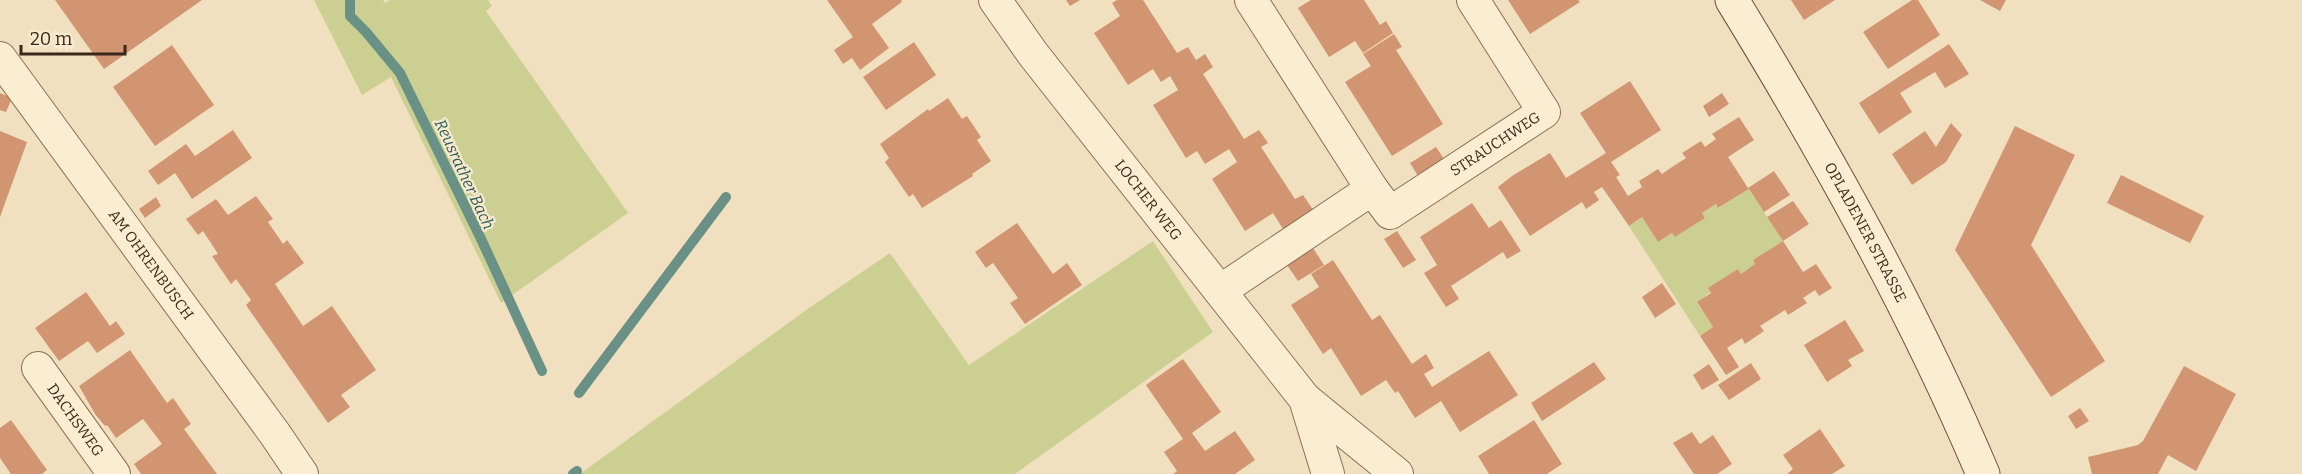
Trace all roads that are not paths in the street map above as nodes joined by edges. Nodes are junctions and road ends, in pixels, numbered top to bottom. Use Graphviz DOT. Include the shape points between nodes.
graph roads {
  1 [pos="995,0"];
  2 [pos="1251,0"];
  3 [pos="1473,0"];
  4 [pos="1731,0"];
  5 [pos="0,58"];
  6 [pos="1372,189"];
  7 [pos="1220,291"];
  8 [pos="38,368"];
  9 [pos="1305,399"];
  10 [pos="293,471"];
  11 [pos="114,474"];
  12 [pos="1328,474"];
  13 [pos="1397,474"];
  14 [pos="1983,474"];
  1 -- 7 [label="street, LOCHER WEG"];
  2 -- 6 [label="street, STRAUCHWEG"];
  3 -- 6 [label="street, STRAUCHWEG" via="1544,112 1390,213"];
  4 -- 14 [label="main road, OPLADENER STRASSE" via="1857,214"];
  5 -- 10 [label="street, AM OHRENBUSCH"];
  6 -- 7 [label="street"];
  7 -- 9 [label="street, LOCHER WEG"];
  8 -- 11 [label="street, DACHSWEG"];
  9 -- 12 [label="street, LOCHER WEG"];
  9 -- 13 [label="street, LOCHER WEG"];
}
